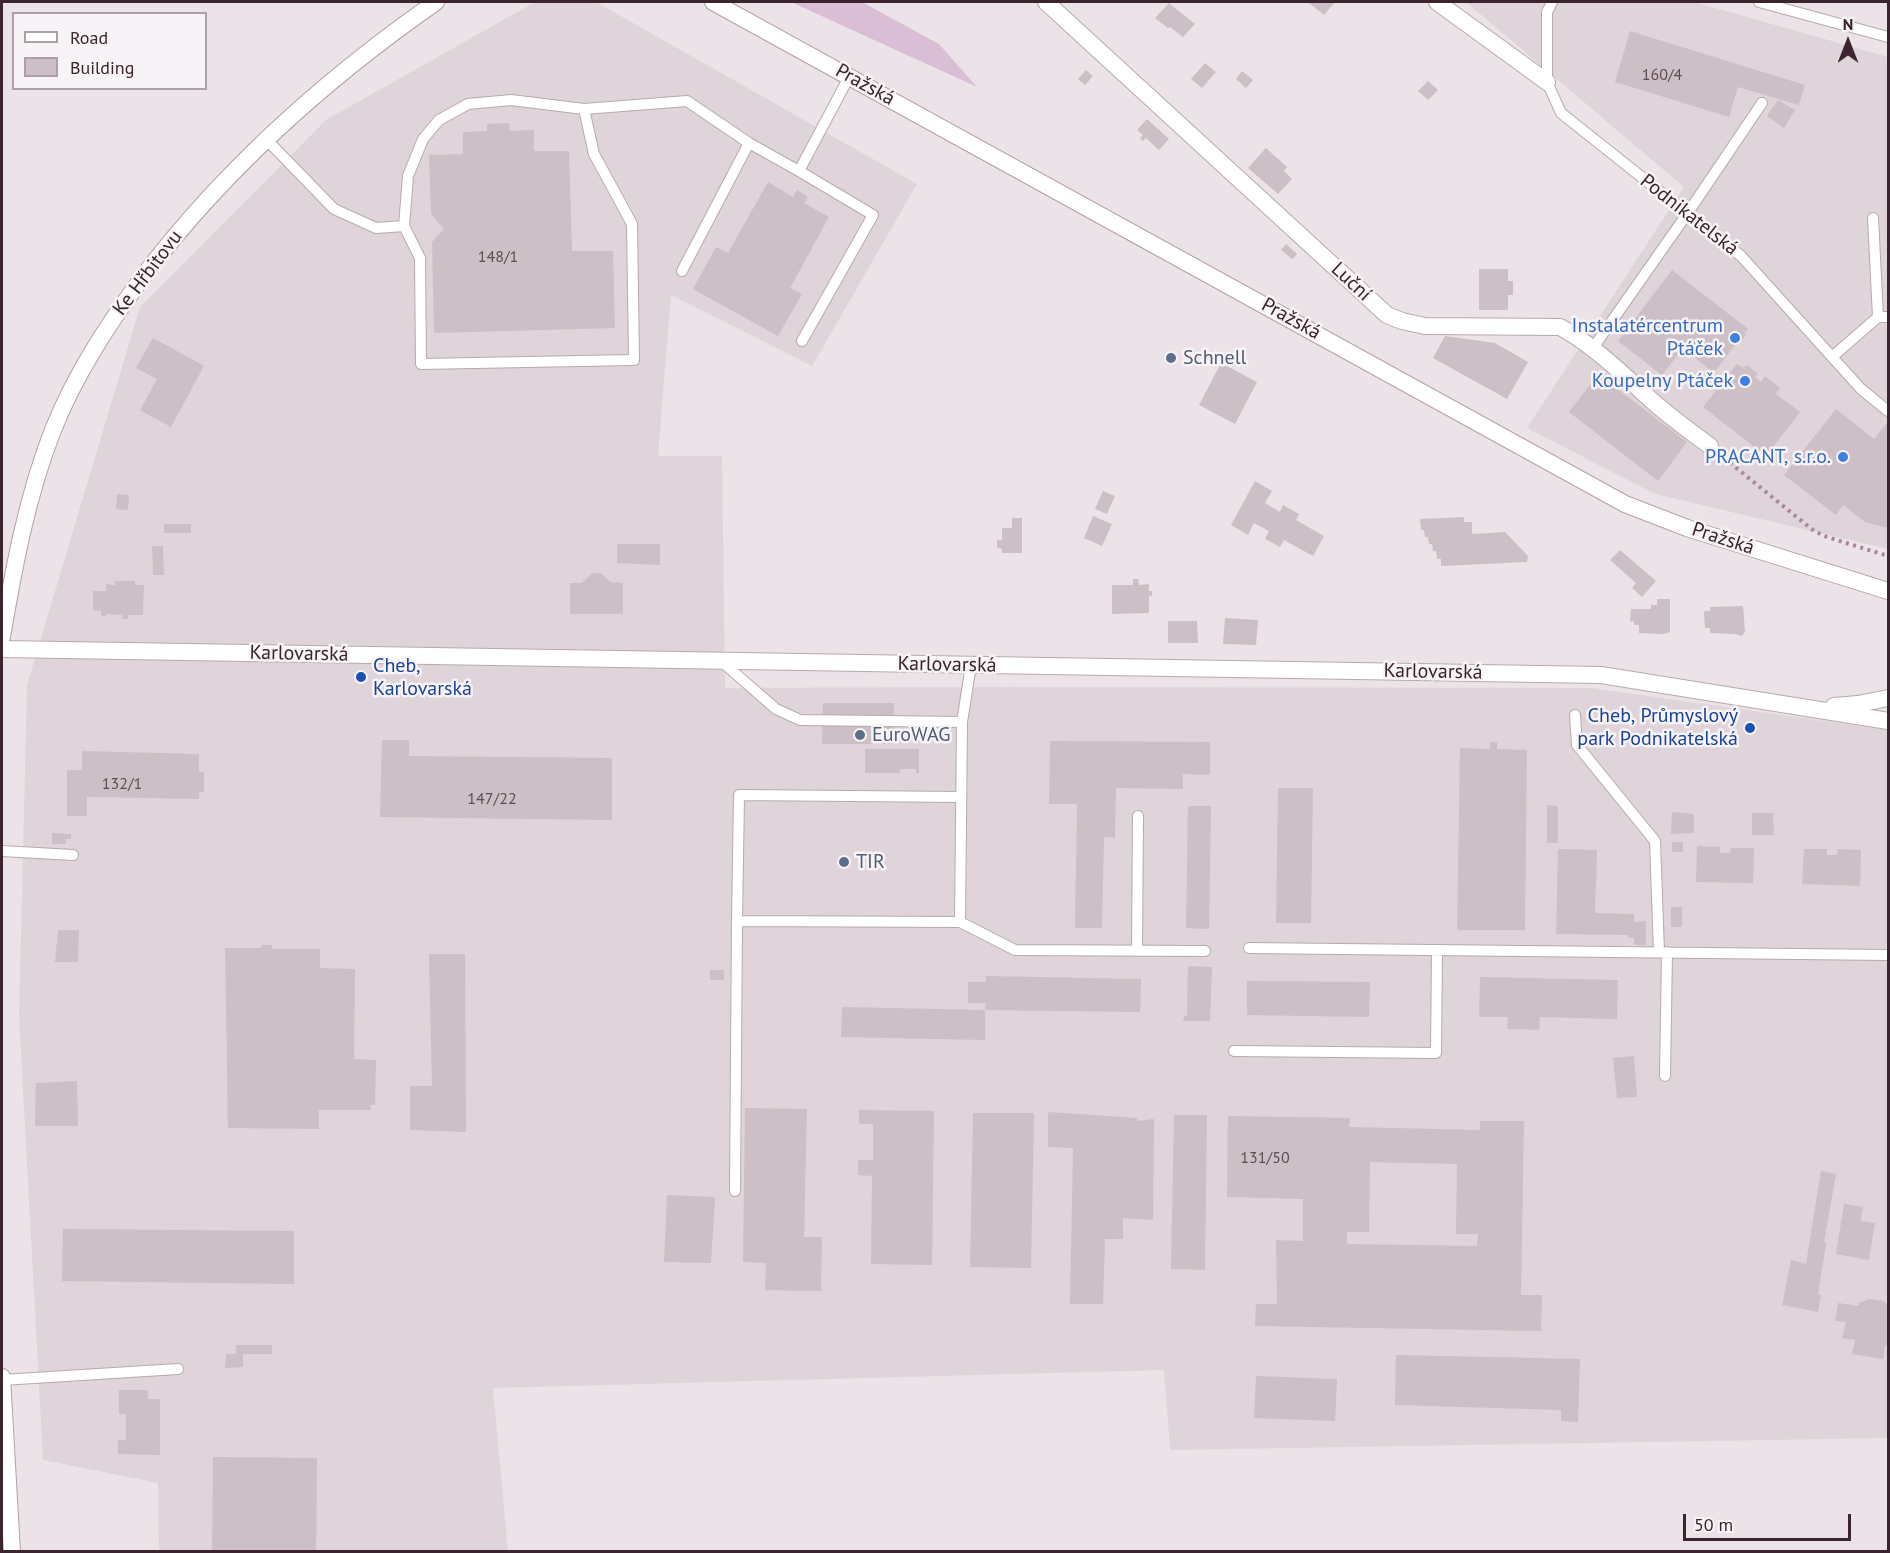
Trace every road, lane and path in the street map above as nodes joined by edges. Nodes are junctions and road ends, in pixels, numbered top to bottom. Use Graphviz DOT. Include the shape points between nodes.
graph roads {
  1 [pos="436,2"];
  2 [pos="712,2"];
  3 [pos="1046,2"];
  4 [pos="1437,2"];
  5 [pos="1552,2"];
  6 [pos="1759,2"];
  7 [pos="1888,37"];
  8 [pos="849,77"];
  9 [pos="1547,82"];
  10 [pos="1762,103"];
  11 [pos="584,109"];
  12 [pos="266,139"];
  13 [pos="748,143"];
  14 [pos="799,171"];
  15 [pos="1687,214"];
  16 [pos="1874,218"];
  17 [pos="404,226"];
  18 [pos="682,271"];
  19 [pos="1883,317"];
  20 [pos="802,341"];
  21 [pos="1593,348"];
  22 [pos="1832,357"];
  23 [pos="1888,411"];
  24 [pos="1710,446"];
  25 [pos="1888,556"];
  26 [pos="1888,591"];
  27 [pos="2,637"];
  28 [pos="2,649"];
  29 [pos="720,661"];
  30 [pos="971,665"];
  31 [pos="1888,698"];
  32 [pos="1803,706"];
  33 [pos="1575,714"];
  34 [pos="1888,721"];
  35 [pos="962,722"];
  36 [pos="961,796"];
  37 [pos="1138,816"];
  38 [pos="2,852"];
  39 [pos="73,855"];
  40 [pos="737,921"];
  41 [pos="960,922"];
  42 [pos="1249,948"];
  43 [pos="1437,950"];
  44 [pos="1137,951"];
  45 [pos="1205,951"];
  46 [pos="1663,952"];
  47 [pos="1888,955"];
  48 [pos="1234,1051"];
  49 [pos="1665,1076"];
  50 [pos="735,1191"];
  51 [pos="178,1369"];
  52 [pos="2,1378"];
  53 [pos="12,1551"];
  1 -- 12 [label="street, Ke Hřbitovu" via="375,44"];
  2 -- 8 [label="street, Pražská"];
  3 -- 21 [label="street, Luční" via="1387,315 1425,326 1560,327"];
  4 -- 9 [label="street"];
  5 -- 9 [label="lane, Podnikatelská" via="1547,12"];
  6 -- 7 [label="lane"];
  8 -- 14 [label="lane"];
  8 -- 26 [label="street, Pražská" via="1625,504 1687,528"];
  9 -- 15 [label="lane, Podnikatelská" via="1561,113"];
  10 -- 15 [label="lane"];
  11 -- 13 [label="lane" via="687,101"];
  11 -- 17 [label="lane" via="510,100 468,104 439,120 423,139 408,176"];
  11 -- 17 [label="lane" via="594,154 632,224 634,360 422,364 420,258"];
  12 -- 17 [label="lane" via="334,208 376,228"];
  12 -- 27 [label="street, Ke Hřbitovu" via="192,215 156,260 125,301 75,382 53,430 34,487 13,571"];
  13 -- 14 [label="lane"];
  13 -- 18 [label="lane"];
  14 -- 20 [label="lane" via="873,215"];
  15 -- 21 [label="lane"];
  15 -- 22 [label="lane, Podnikatelská" via="1741,255"];
  16 -- 19 [label="lane"];
  19 -- 22 [label="lane"];
  21 -- 24 [label="street, Luční"];
  22 -- 23 [label="lane, Podnikatelská"];
  24 -- 25 [label="path" via="1814,531"];
  28 -- 29 [label="street, Karlovarská"];
  29 -- 30 [label="street, Karlovarská"];
  29 -- 35 [label="lane" via="776,709 800,720"];
  30 -- 32 [label="street, Karlovarská" via="1601,675"];
  30 -- 35 [label="lane"];
  31 -- 32 [label="street" via="1858,704"];
  32 -- 34 [label="street, Karlovarská"];
  33 -- 46 [label="lane" via="1577,746 1655,841"];
  35 -- 36 [label="lane"];
  36 -- 40 [label="lane" via="739,795"];
  36 -- 41 [label="lane"];
  37 -- 44 [label="lane"];
  38 -- 39 [label="lane"];
  40 -- 41 [label="lane"];
  40 -- 50 [label="lane"];
  41 -- 44 [label="lane" via="1015,950"];
  42 -- 43 [label="lane"];
  43 -- 46 [label="lane"];
  43 -- 48 [label="lane" via="1436,1053"];
  44 -- 45 [label="lane"];
  46 -- 47 [label="lane"];
  46 -- 49 [label="lane"];
  51 -- 52 [label="lane"];
  52 -- 53 [label="street"];
}
